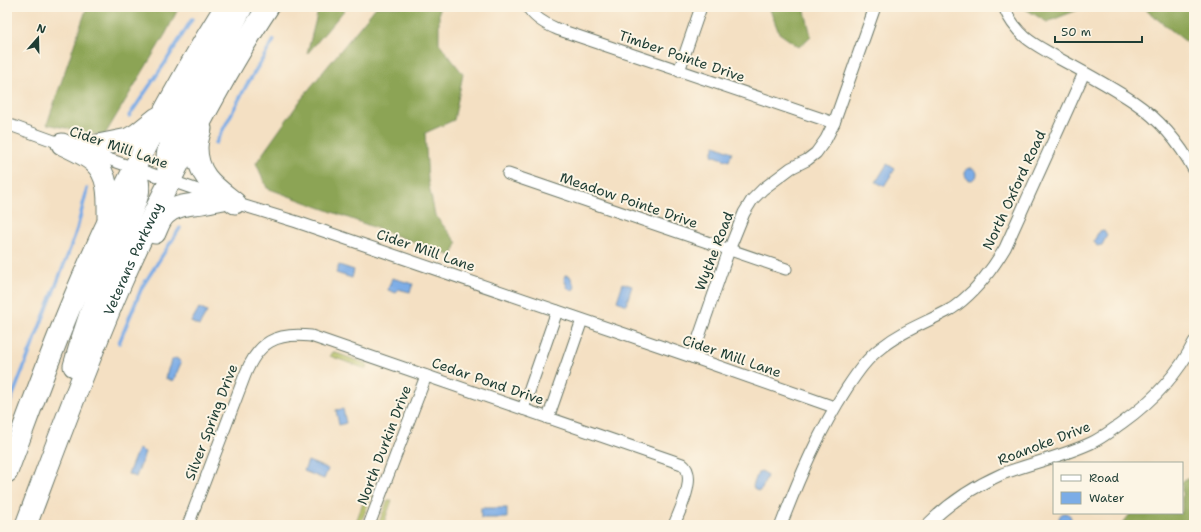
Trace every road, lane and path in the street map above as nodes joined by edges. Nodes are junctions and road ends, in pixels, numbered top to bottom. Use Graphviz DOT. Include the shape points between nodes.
graph roads {
  1 [pos="225,7"];
  2 [pos="242,7"];
  3 [pos="268,7"];
  4 [pos="528,7"];
  5 [pos="701,7"];
  6 [pos="875,7"];
  7 [pos="1004,7"];
  8 [pos="679,70"];
  9 [pos="1084,73"];
  10 [pos="205,112"];
  11 [pos="162,114"];
  12 [pos="834,123"];
  13 [pos="7,124"];
  14 [pos="70,146"];
  15 [pos="134,168"];
  16 [pos="1194,170"];
  17 [pos="508,174"];
  18 [pos="170,180"];
  19 [pos="229,201"];
  20 [pos="108,221"];
  21 [pos="728,250"];
  22 [pos="786,269"];
  23 [pos="557,311"];
  24 [pos="582,320"];
  25 [pos="275,339"];
  26 [pos="1194,342"];
  27 [pos="92,353"];
  28 [pos="692,357"];
  29 [pos="426,376"];
  30 [pos="834,407"];
  31 [pos="523,409"];
  32 [pos="548,418"];
  33 [pos="60,435"];
  34 [pos="7,472"];
  35 [pos="26,525"];
  36 [pos="188,525"];
  37 [pos="370,525"];
  38 [pos="674,525"];
  39 [pos="780,525"];
  40 [pos="927,525"];
  1 -- 11 [label="highway"];
  2 -- 18 [label="highway" via="170,143 166,159"];
  3 -- 10 [label="highway, Veterans Parkway"];
  4 -- 8 [label="street, Timber Pointe Drive" via="547,25"];
  5 -- 8 [label="street"];
  6 -- 12 [label="street, Wythe Road"];
  7 -- 9 [label="street" via="1007,15 1024,36"];
  8 -- 12 [label="street, Timber Pointe Drive"];
  9 -- 16 [label="street" via="1136,103 1152,116 1185,154"];
  9 -- 30 [label="street, North Oxford Road" via="996,264 968,296 952,309 897,335 881,347 864,364"];
  10 -- 18 [label="highway, Veterans Parkway"];
  10 -- 19 [label="highway" via="197,147 200,166 212,185"];
  11 -- 14 [label="highway" via="128,138"];
  11 -- 15 [label="highway"];
  12 -- 21 [label="street, Wythe Road" via="816,153 762,188 744,213"];
  13 -- 14 [label="street, Cider Mill Lane"];
  14 -- 15 [label="street, Cider Mill Lane"];
  14 -- 20 [label="highway" via="100,168 106,181"];
  15 -- 18 [label="street, Cider Mill Lane"];
  15 -- 20 [label="highway"];
  15 -- 33 [label="highway" via="139,182 138,194 89,316 67,389 61,414"];
  17 -- 21 [label="street, Meadow Pointe Drive"];
  18 -- 19 [label="street, Cider Mill Lane"];
  18 -- 27 [label="highway, Veterans Parkway"];
  19 -- 23 [label="street, Cider Mill Lane"];
  19 -- 27 [label="highway" via="183,205 166,214 150,242 109,337"];
  20 -- 34 [label="highway" via="69,312"];
  21 -- 22 [label="street, Meadow Pointe Drive"];
  21 -- 28 [label="street, Wythe Road"];
  23 -- 24 [label="street, Cider Mill Lane"];
  23 -- 31 [label="street"];
  24 -- 28 [label="street, Cider Mill Lane"];
  24 -- 32 [label="street"];
  25 -- 29 [label="street, Cedar Pond Drive" via="286,335 310,336"];
  25 -- 36 [label="street, Silver Spring Drive" via="265,344 252,358"];
  26 -- 40 [label="street, Roanoke Drive" via="1180,366 1160,390 1141,409 1106,435 1060,456 1002,474 980,485"];
  27 -- 33 [label="highway, Veterans Parkway"];
  28 -- 30 [label="street, Cider Mill Lane"];
  29 -- 31 [label="street, Cedar Pond Drive"];
  29 -- 37 [label="street, North Durkin Drive"];
  30 -- 39 [label="street, North Oxford Road"];
  31 -- 32 [label="street, Cedar Pond Drive"];
  32 -- 38 [label="street, Cedar Pond Drive" via="682,464 690,469 688,485"];
  33 -- 35 [label="highway, Veterans Parkway"];
}
